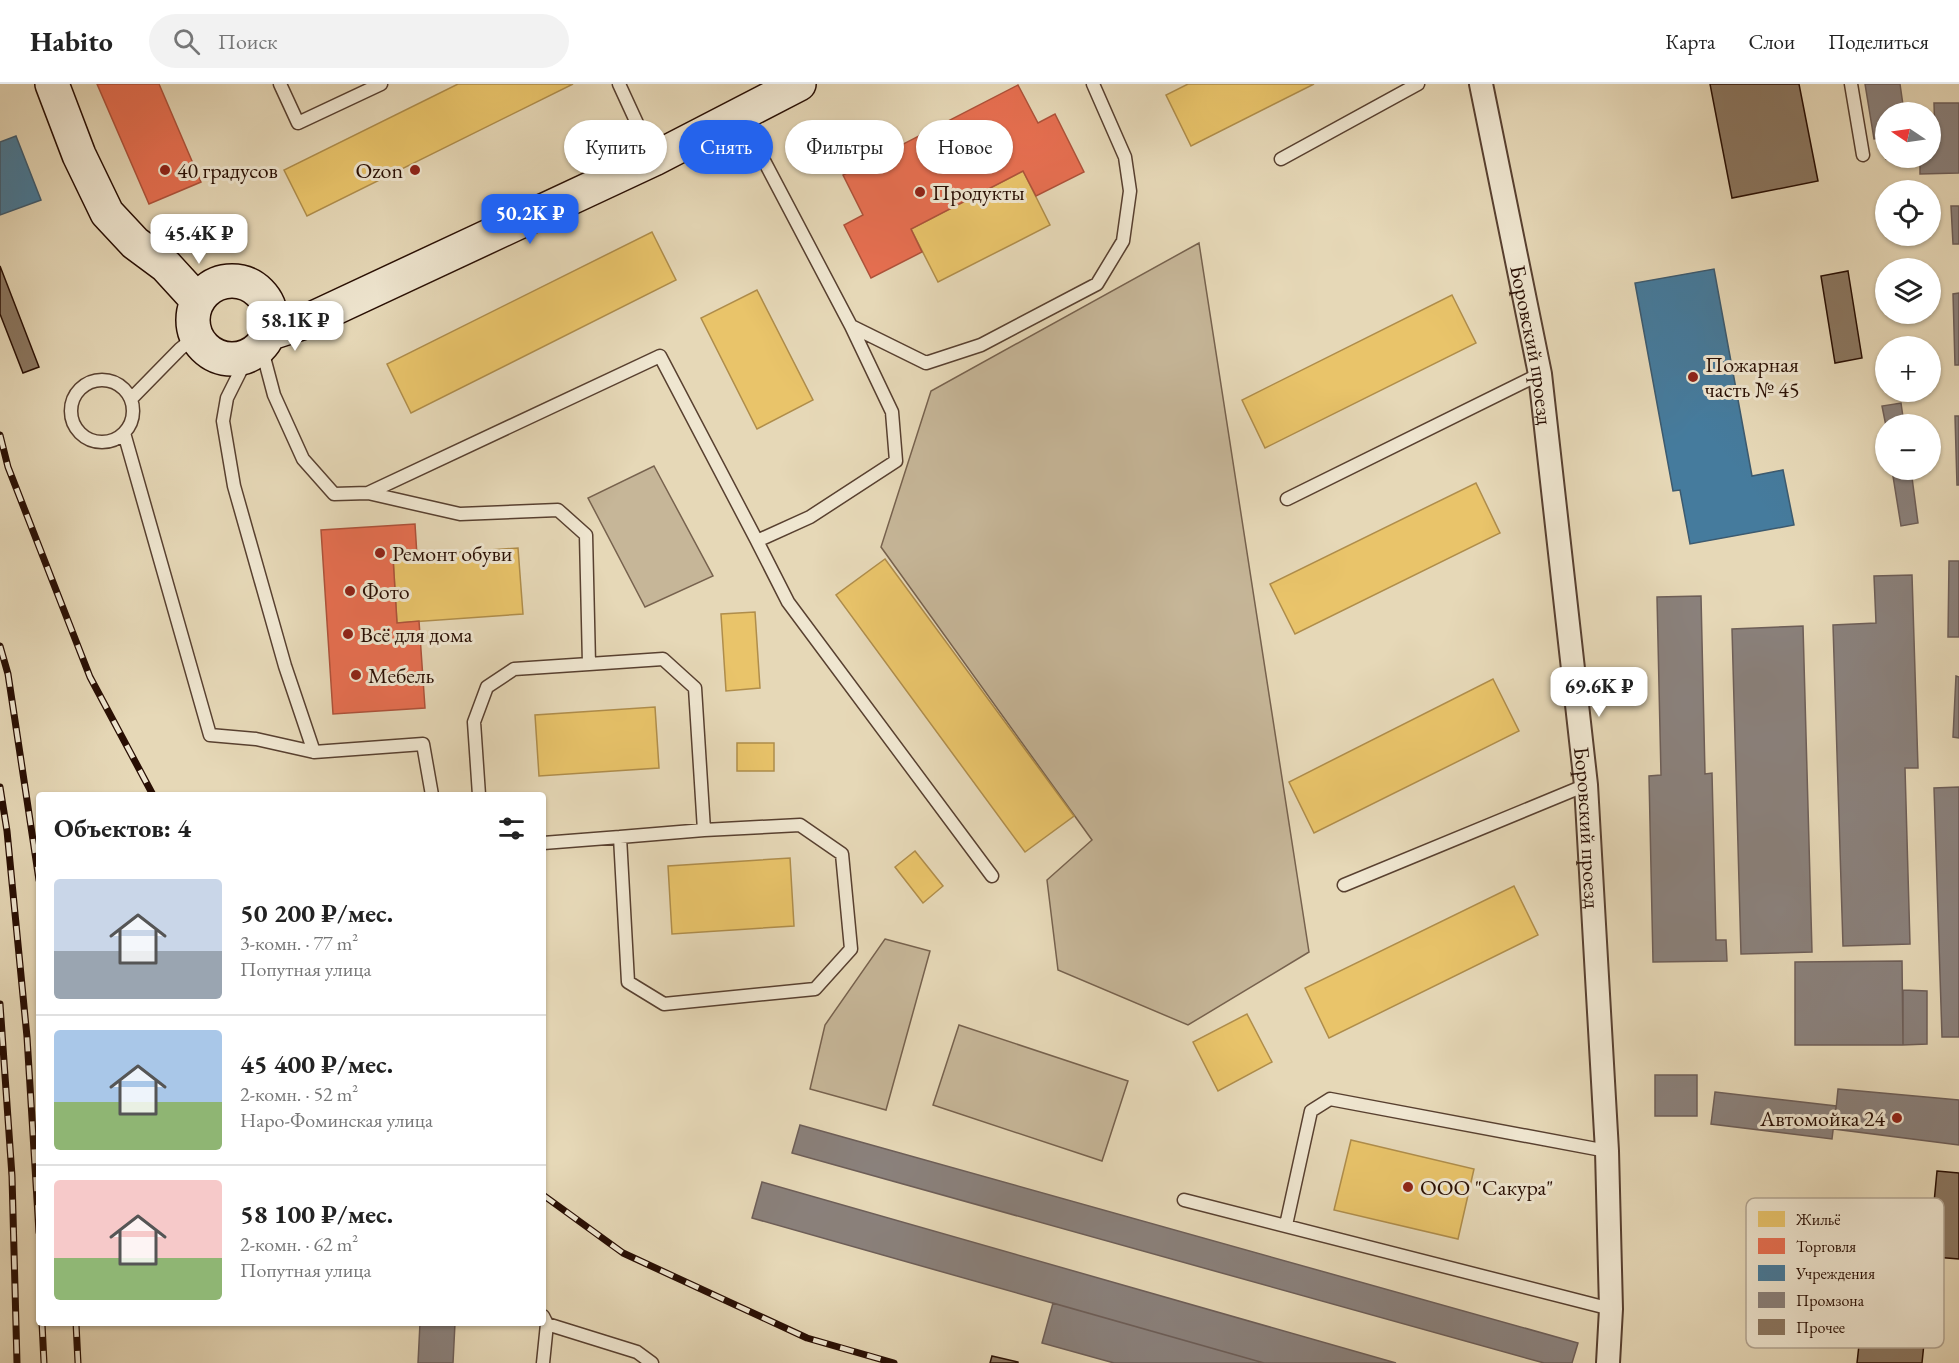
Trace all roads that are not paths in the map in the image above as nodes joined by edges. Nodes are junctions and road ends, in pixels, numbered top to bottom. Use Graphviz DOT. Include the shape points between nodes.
graph roads {
  1 [pos="52,84"];
  2 [pos="280,84"];
  3 [pos="381,84"];
  4 [pos="619,84"];
  5 [pos="799,84"];
  6 [pos="1093,84"];
  7 [pos="1418,84"];
  8 [pos="1481,84"];
  9 [pos="1851,84"];
  10 [pos="740,115"];
  11 [pos="636,120"];
  12 [pos="667,152"];
  13 [pos="1863,155"];
  14 [pos="1281,159"];
  15 [pos="622,174"];
  16 [pos="263,296"];
  17 [pos="198,301"];
  18 [pos="305,322"];
  19 [pos="851,326"];
  20 [pos="196,336"];
  21 [pos="259,345"];
  22 [pos="1540,374"];
  23 [pos="131,399"];
  24 [pos="124,433"];
  25 [pos="368,493"];
  26 [pos="1287,499"];
  27 [pos="757,541"];
  28 [pos="589,664"];
  29 [pos="314,752"];
  30 [pos="1586,785"];
  31 [pos="431,792"];
  32 [pos="479,792"];
  33 [pos="704,830"];
  34 [pos="620,837"];
  35 [pos="546,843"];
  36 [pos="993,876"];
  37 [pos="1344,885"];
  38 [pos="1607,1151"];
  39 [pos="1184,1200"];
  40 [pos="1286,1224"];
  41 [pos="1611,1309"];
  42 [pos="546,1320"];
  43 [pos="545,1326"];
  44 [pos="543,1363"];
  45 [pos="650,1363"];
  46 [pos="1608,1363"];
  1 -- 17 [label="street" via="107,213"];
  2 -- 3 [label="lane" via="298,123"];
  4 -- 11 [label="lane"];
  5 -- 10 [label="street"];
  6 -- 19 [label="lane" via="1125,157 1130,191 1123,241 1097,284 981,345 926,363"];
  7 -- 14 [label="lane"];
  8 -- 22 [label="street, Боровский проезд"];
  9 -- 13 [label="lane"];
  10 -- 12 [label="street"];
  10 -- 19 [label="lane"];
  15 -- 18 [label="street"];
  16 -- 17 [label="street" via="246,284 226,281 208,290"];
  16 -- 18 [label="street"];
  16 -- 21 [label="street" via="271,324"];
  17 -- 20 [label="street" via="193,316"];
  18 -- 21 [label="street"];
  19 -- 27 [label="lane" via="892,412 896,461 810,517"];
  20 -- 21 [label="street" via="209,352 228,359"];
  20 -- 23 [label="lane"];
  21 -- 25 [label="lane" via="274,395 303,459 334,494"];
  21 -- 29 [label="lane" via="227,398 223,421 234,486 285,666"];
  22 -- 26 [label="lane"];
  22 -- 30 [label="street, Боровский проезд"];
  23 -- 24 [label="lane" via="132,419"];
  23 -- 24 [label="lane" via="118,384 102,380 80,389 73,404 76,427 87,438 111,441"];
  24 -- 29 [label="lane" via="210,735"];
  25 -- 27 [label="lane" via="660,356"];
  25 -- 28 [label="lane" via="460,514 558,510 586,535"];
  27 -- 36 [label="lane" via="788,602"];
  28 -- 32 [label="lane" via="514,669 487,687 474,722"];
  28 -- 33 [label="lane" via="663,659 694,688"];
  29 -- 31 [label="lane" via="423,744"];
  30 -- 37 [label="lane"];
  30 -- 38 [label="street, Боровский проезд"];
  33 -- 34 [label="lane"];
  33 -- 34 [label="lane" via="800,825 842,854 851,949 815,989 664,1004 628,982"];
  34 -- 35 [label="lane"];
  38 -- 40 [label="lane" via="1330,1099 1311,1111"];
  38 -- 41 [label="street, Боровский проезд"];
  39 -- 40 [label="lane"];
  40 -- 41 [label="lane"];
  41 -- 46 [label="street, Боровский проезд"];
  42 -- 45 [label="lane" via="637,1352"];
  43 -- 44 [label="lane"];
}
